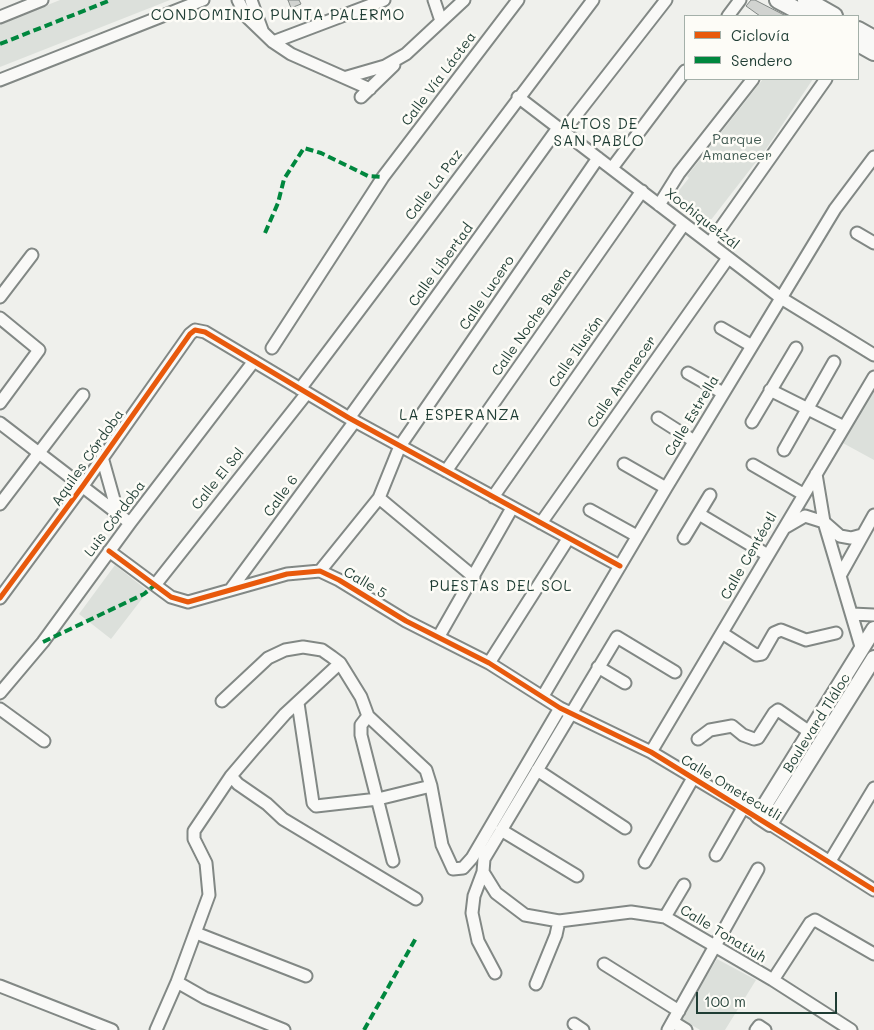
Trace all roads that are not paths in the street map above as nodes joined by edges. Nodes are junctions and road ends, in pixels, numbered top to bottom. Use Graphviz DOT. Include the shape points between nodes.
graph roads {
  1 [pos="42,0"];
  2 [pos="203,0"];
  3 [pos="238,0"];
  4 [pos="251,0"];
  5 [pos="384,0"];
  6 [pos="434,0"];
  7 [pos="464,0"];
  8 [pos="518,0"];
  9 [pos="594,0"];
  10 [pos="666,0"];
  11 [pos="740,0"];
  12 [pos="778,0"];
  13 [pos="805,12"];
  14 [pos="729,15"];
  15 [pos="827,15"];
  16 [pos="0,17"];
  17 [pos="441,22"];
  18 [pos="859,31"];
  19 [pos="263,34"];
  20 [pos="874,39"];
  21 [pos="273,42"];
  22 [pos="859,44"];
  23 [pos="874,52"];
  24 [pos="406,54"];
  25 [pos="684,73"];
  26 [pos="347,77"];
  27 [pos="0,80"];
  28 [pos="752,80"];
  29 [pos="825,80"];
  30 [pos="518,97"];
  31 [pos="560,130"];
  32 [pos="874,157"];
  33 [pos="598,158"];
  34 [pos="612,168"];
  35 [pos="642,191"];
  36 [pos="659,205"];
  37 [pos="684,224"];
  38 [pos="856,233"];
  39 [pos="710,243"];
  40 [pos="874,243"];
  41 [pos="32,255"];
  42 [pos="728,258"];
  43 [pos="0,297"];
  44 [pos="781,298"];
  45 [pos="0,318"];
  46 [pos="721,328"];
  47 [pos="752,346"];
  48 [pos="272,348"];
  49 [pos="796,348"];
  50 [pos="873,353"];
  51 [pos="254,361"];
  52 [pos="834,362"];
  53 [pos="688,373"];
  54 [pos="874,377"];
  55 [pos="770,390"];
  56 [pos="303,391"];
  57 [pos="723,393"];
  58 [pos="84,396"];
  59 [pos="0,402"];
  60 [pos="807,407"];
  61 [pos="658,418"];
  62 [pos="352,420"];
  63 [pos="752,422"];
  64 [pos="0,423"];
  65 [pos="844,427"];
  66 [pos="694,441"];
  67 [pos="400,446"];
  68 [pos="784,450"];
  69 [pos="39,453"];
  70 [pos="102,458"];
  71 [pos="624,464"];
  72 [pos="753,465"];
  73 [pos="446,471"];
  74 [pos="816,474"];
  75 [pos="82,487"];
  76 [pos="666,488"];
  77 [pos="803,494"];
  78 [pos="710,495"];
  79 [pos="493,497"];
  80 [pos="379,498"];
  81 [pos="0,504"];
  82 [pos="512,508"];
  83 [pos="590,510"];
  84 [pos="118,514"];
  85 [pos="699,514"];
  86 [pos="874,515"];
  87 [pos="824,522"];
  88 [pos="130,523"];
  89 [pos="541,523"];
  90 [pos="780,531"];
  91 [pos="862,535"];
  92 [pos="637,536"];
  93 [pos="684,538"];
  94 [pos="568,539"];
  95 [pos="109,551"];
  96 [pos="766,554"];
  97 [pos="620,566"];
  98 [pos="320,571"];
  99 [pos="841,574"];
  100 [pos="474,576"];
  101 [pos="155,585"];
  102 [pos="231,588"];
  103 [pos="0,598"];
  104 [pos="852,614"];
  105 [pos="874,615"];
  106 [pos="874,629"];
  107 [pos="722,633"];
  108 [pos="836,634"];
  109 [pos="439,636"];
  110 [pos="862,650"];
  111 [pos="874,658"];
  112 [pos="340,663"];
  113 [pos="489,663"];
  114 [pos="598,667"];
  115 [pos="675,672"];
  116 [pos="625,682"];
  117 [pos="0,693"];
  118 [pos="543,696"];
  119 [pos="222,701"];
  120 [pos="298,703"];
  121 [pos="560,708"];
  122 [pos="0,709"];
  123 [pos="573,713"];
  124 [pos="368,716"];
  125 [pos="811,733"];
  126 [pos="698,739"];
  127 [pos="44,741"];
  128 [pos="651,752"];
  129 [pos="537,770"];
  130 [pos="231,776"];
  131 [pos="693,778"];
  132 [pos="432,786"];
  133 [pos="874,788"];
  134 [pos="378,799"];
  135 [pos="743,808"];
  136 [pos="758,816"];
  137 [pos="770,824"];
  138 [pos="625,828"];
  139 [pos="501,830"];
  140 [pos="716,854"];
  141 [pos="394,861"];
  142 [pos="830,861"];
  143 [pos="645,862"];
  144 [pos="758,869"];
  145 [pos="483,872"];
  146 [pos="577,876"];
  147 [pos="684,885"];
  148 [pos="874,890"];
  149 [pos="416,899"];
  150 [pos="665,916"];
  151 [pos="559,921"];
  152 [pos="196,933"];
  153 [pos="716,947"];
  154 [pos="874,954"];
  155 [pos="604,964"];
  156 [pos="495,973"];
  157 [pos="306,976"];
  158 [pos="773,980"];
  159 [pos="177,982"];
  160 [pos="536,984"];
  161 [pos="0,986"];
  162 [pos="679,1011"];
  163 [pos="670,1026"];
  164 [pos="96,1028"];
  165 [pos="112,1030"];
  166 [pos="156,1030"];
  167 [pos="284,1030"];
  168 [pos="686,1030"];
  169 [pos="850,1030"];
  1 -- 16 [label="street"];
  2 -- 27 [label="street"];
  3 -- 19 [label="street" via="246,16"];
  4 -- 19 [label="street"];
  5 -- 21 [label="street"];
  6 -- 17 [label="street"];
  7 -- 17 [label="street"];
  8 -- 48 [label="street, Calle Vía Láctea" via="383,177"];
  9 -- 30 [label="street, Calle La Paz"];
  10 -- 31 [label="street, Calle Libertad"];
  11 -- 14 [label="street"];
  12 -- 13 [label="main road"];
  13 -- 15 [label="main road"];
  17 -- 24 [label="street"];
  18 -- 20 [label="main road"];
  19 -- 21 [label="street"];
  21 -- 26 [label="street" via="291,54"];
  22 -- 23 [label="main road"];
  24 -- 26 [label="street" via="385,66"];
  24 -- 26 [label="street" via="365,93"];
  25 -- 34 [label="street"];
  28 -- 36 [label="street" via="679,173"];
  29 -- 39 [label="street"];
  30 -- 31 [label="street, Xochiquetzál"];
  30 -- 56 [label="street, Calle La Paz"];
  31 -- 33 [label="street, Xochiquetzál"];
  31 -- 62 [label="street, Calle Libertad"];
  32 -- 44 [label="street, Calle Estrella" via="835,209"];
  33 -- 34 [label="street, Xochiquetzál"];
  33 -- 67 [label="street, Calle Lucero"];
  34 -- 35 [label="street, Xochiquetzál"];
  35 -- 36 [label="street, Xochiquetzál"];
  35 -- 73 [label="street, Calle Noche Buena"];
  36 -- 37 [label="street, Xochiquetzál"];
  37 -- 39 [label="street, Xochiquetzál"];
  37 -- 79 [label="street, Calle Ilusión"];
  38 -- 40 [label="street"];
  39 -- 42 [label="street, Xochiquetzál"];
  41 -- 43 [label="street"];
  42 -- 44 [label="street, Xochiquetzál"];
  42 -- 89 [label="street, Calle Amanecer"];
  44 -- 47 [label="street, Calle Estrella"];
  44 -- 50 [label="street, Xochiquetzál"];
  45 -- 59 [label="street" via="39,352"];
  46 -- 47 [label="street"];
  47 -- 57 [label="street, Calle Estrella"];
  49 -- 55 [label="street"];
  51 -- 56 [label="street"];
  51 -- 70 [label="street, Aquiles Córdoba" via="195,330"];
  51 -- 88 [label="street, Luis Córdoba"];
  52 -- 60 [label="street"];
  53 -- 57 [label="street"];
  54 -- 65 [label="street, Calle Centéotl"];
  55 -- 60 [label="street"];
  55 -- 63 [label="street"];
  56 -- 62 [label="street"];
  56 -- 101 [label="street, Calle El Sol"];
  57 -- 66 [label="street, Calle Estrella"];
  58 -- 69 [label="street"];
  60 -- 65 [label="street"];
  60 -- 68 [label="street"];
  61 -- 66 [label="street"];
  62 -- 67 [label="street"];
  62 -- 102 [label="street, Calle 6"];
  64 -- 69 [label="street"];
  65 -- 74 [label="street, Calle Centéotl"];
  66 -- 76 [label="street, Calle Estrella"];
  67 -- 73 [label="street"];
  67 -- 80 [label="street, Calle Lucero"];
  69 -- 75 [label="street"];
  69 -- 81 [label="street"];
  70 -- 75 [label="street, Aquiles Córdoba"];
  70 -- 84 [label="street"];
  71 -- 76 [label="street"];
  72 -- 77 [label="street"];
  73 -- 79 [label="street"];
  74 -- 77 [label="street, Calle Centéotl"];
  74 -- 87 [label="street"];
  75 -- 84 [label="street"];
  75 -- 103 [label="street, Aquiles Córdoba"];
  76 -- 92 [label="street, Calle Estrella"];
  77 -- 90 [label="street, Calle Centéotl"];
  78 -- 85 [label="street"];
  79 -- 82 [label="street"];
  80 -- 98 [label="street, Calle Lucero"];
  80 -- 100 [label="street"];
  82 -- 89 [label="street"];
  82 -- 100 [label="street"];
  83 -- 92 [label="street"];
  84 -- 88 [label="street"];
  85 -- 93 [label="street"];
  85 -- 96 [label="street"];
  86 -- 91 [label="street"];
  87 -- 90 [label="street" via="804,516"];
  87 -- 91 [label="street" via="840,536"];
  87 -- 99 [label="street"];
  88 -- 95 [label="street, Luis Córdoba"];
  89 -- 94 [label="street"];
  90 -- 96 [label="street, Calle Centéotl"];
  91 -- 99 [label="street"];
  92 -- 97 [label="street, Calle Estrella"];
  94 -- 97 [label="street"];
  94 -- 113 [label="street"];
  95 -- 101 [label="street"];
  95 -- 117 [label="street, Luis Córdoba" via="43,642"];
  96 -- 107 [label="street, Calle Centéotl"];
  97 -- 118 [label="street, Calle Estrella"];
  98 -- 102 [label="street" via="287,574"];
  98 -- 109 [label="street, Calle 5" via="406,621"];
  99 -- 104 [label="street"];
  100 -- 109 [label="street"];
  101 -- 102 [label="street" via="171,597 188,602"];
  104 -- 105 [label="street"];
  104 -- 110 [label="street"];
  106 -- 110 [label="street, Boulevard Tláloc"];
  107 -- 108 [label="street" via="756,655 762,654 774,633 781,630 806,640"];
  107 -- 128 [label="street, Calle Centéotl"];
  109 -- 113 [label="street, Calle 5"];
  110 -- 125 [label="street, Boulevard Tláloc"];
  111 -- 137 [label="street, Boulevard Tláloc"];
  112 -- 119 [label="street" via="322,650 303,646 285,650 268,658"];
  112 -- 120 [label="street"];
  112 -- 124 [label="street" via="361,697"];
  113 -- 118 [label="street, Calle 5"];
  114 -- 115 [label="street" via="617,637"];
  114 -- 116 [label="street"];
  114 -- 123 [label="street"];
  118 -- 121 [label="street, Calle 5"];
  120 -- 130 [label="street"];
  120 -- 134 [label="street" via="313,803 320,807"];
  121 -- 123 [label="street, Calle 5"];
  121 -- 132 [label="street" via="472,858 462,868 453,870 442,845"];
  122 -- 127 [label="street"];
  123 -- 128 [label="street, Calle Ometecutli"];
  123 -- 129 [label="street"];
  124 -- 132 [label="street" via="426,770"];
  124 -- 134 [label="street" via="361,725 360,734"];
  125 -- 126 [label="street" via="778,710 758,738 744,736 732,726 710,730"];
  125 -- 136 [label="street, Boulevard Tláloc"];
  128 -- 131 [label="street, Calle Ometecutli"];
  129 -- 138 [label="street"];
  129 -- 139 [label="street"];
  130 -- 149 [label="street" via="284,819"];
  130 -- 152 [label="street" via="194,831 209,879 209,895"];
  131 -- 135 [label="street, Calle Ometecutli"];
  131 -- 143 [label="street"];
  132 -- 134 [label="street"];
  133 -- 142 [label="street"];
  134 -- 141 [label="street"];
  135 -- 136 [label="street, Calle Ometecutli"];
  135 -- 140 [label="street"];
  136 -- 137 [label="street, Calle Ometecutli"];
  137 -- 142 [label="street, Calle Ometecutli"];
  139 -- 145 [label="street" via="484,859"];
  139 -- 146 [label="street"];
  142 -- 148 [label="street, Calle Ometecutli"];
  144 -- 153 [label="street"];
  145 -- 151 [label="street, Calle Tonatiuh" via="496,893 525,915"];
  145 -- 156 [label="street" via="472,912 478,941"];
  147 -- 150 [label="street"];
  150 -- 151 [label="street, Calle Tonatiuh" via="630,912"];
  150 -- 153 [label="street, Calle Tonatiuh"];
  151 -- 160 [label="street"];
  152 -- 157 [label="street"];
  152 -- 159 [label="street"];
  153 -- 158 [label="street, Calle Tonatiuh"];
  153 -- 162 [label="street"];
  154 -- 158 [label="street" via="815,920 810,922"];
  155 -- 162 [label="street"];
  158 -- 169 [label="street, Calle Tonatiuh"];
  159 -- 166 [label="street"];
  159 -- 167 [label="street" via="205,998"];
  161 -- 164 [label="street"];
  162 -- 163 [label="street"];
  163 -- 168 [label="street"];
  164 -- 165 [label="street"];
}
